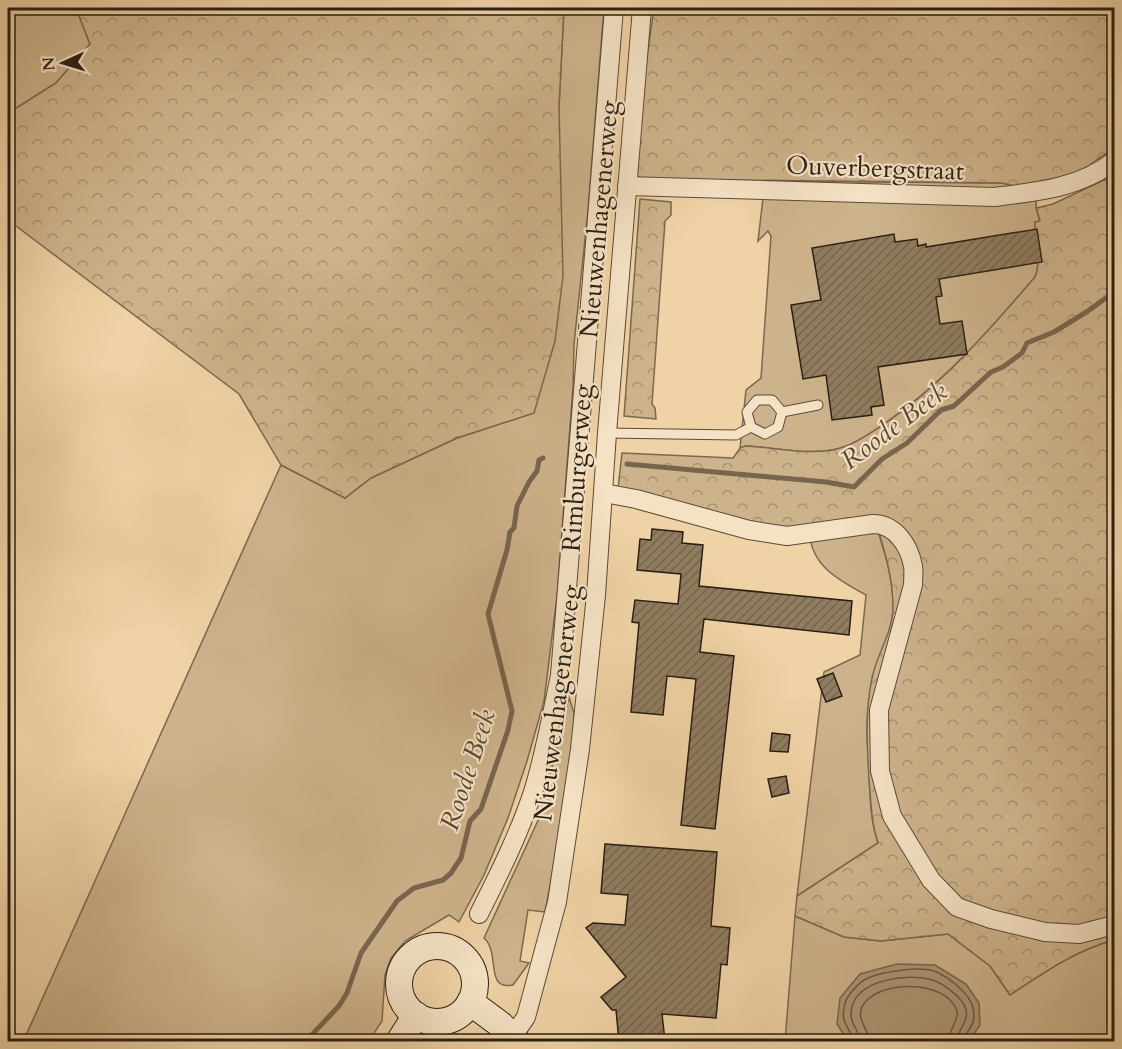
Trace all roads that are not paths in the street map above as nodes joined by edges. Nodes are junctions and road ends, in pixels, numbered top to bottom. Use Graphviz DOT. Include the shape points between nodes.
graph roads {
  1 [pos="615,8"];
  2 [pos="642,8"];
  3 [pos="1114,161"];
  4 [pos="627,186"];
  5 [pos="818,405"];
  6 [pos="782,412"];
  7 [pos="751,427"];
  8 [pos="607,433"];
  9 [pos="604,493"];
  10 [pos="479,914"];
  11 [pos="1114,925"];
  12 [pos="470,1002"];
  13 [pos="416,1015"];
  14 [pos="515,1039"];
  15 [pos="399,1041"];
  1 -- 10 [label="street, Rimburgerweg" via="560,675 533,793"];
  2 -- 4 [label="street, Nieuwenhagenerweg"];
  3 -- 4 [label="street, Ouverbergstraat" via="1099,173 1047,190 994,197"];
  4 -- 8 [label="street, Nieuwenhagenerweg"];
  5 -- 6 [label="lane"];
  6 -- 7 [label="lane" via="778,427 765,434"];
  6 -- 7 [label="lane" via="772,400 757,400 747,412"];
  7 -- 8 [label="lane" via="736,435"];
  8 -- 9 [label="street, Nieuwenhagenerweg"];
  9 -- 11 [label="street" via="749,530 788,536 873,524 894,530 913,566 913,585 879,710 880,771 891,816 931,880 957,907 1045,932 1079,934"];
  9 -- 14 [label="street, Nieuwenhagenerweg" via="580,749 558,902 526,1017"];
  12 -- 13 [label="street" via="464,1011 446,1021 425,1020"];
  12 -- 13 [label="street" via="475,984 470,965 449,948 431,947 415,954 400,976 401,994"];
  12 -- 14 [label="street"];
  13 -- 15 [label="street"];
}
